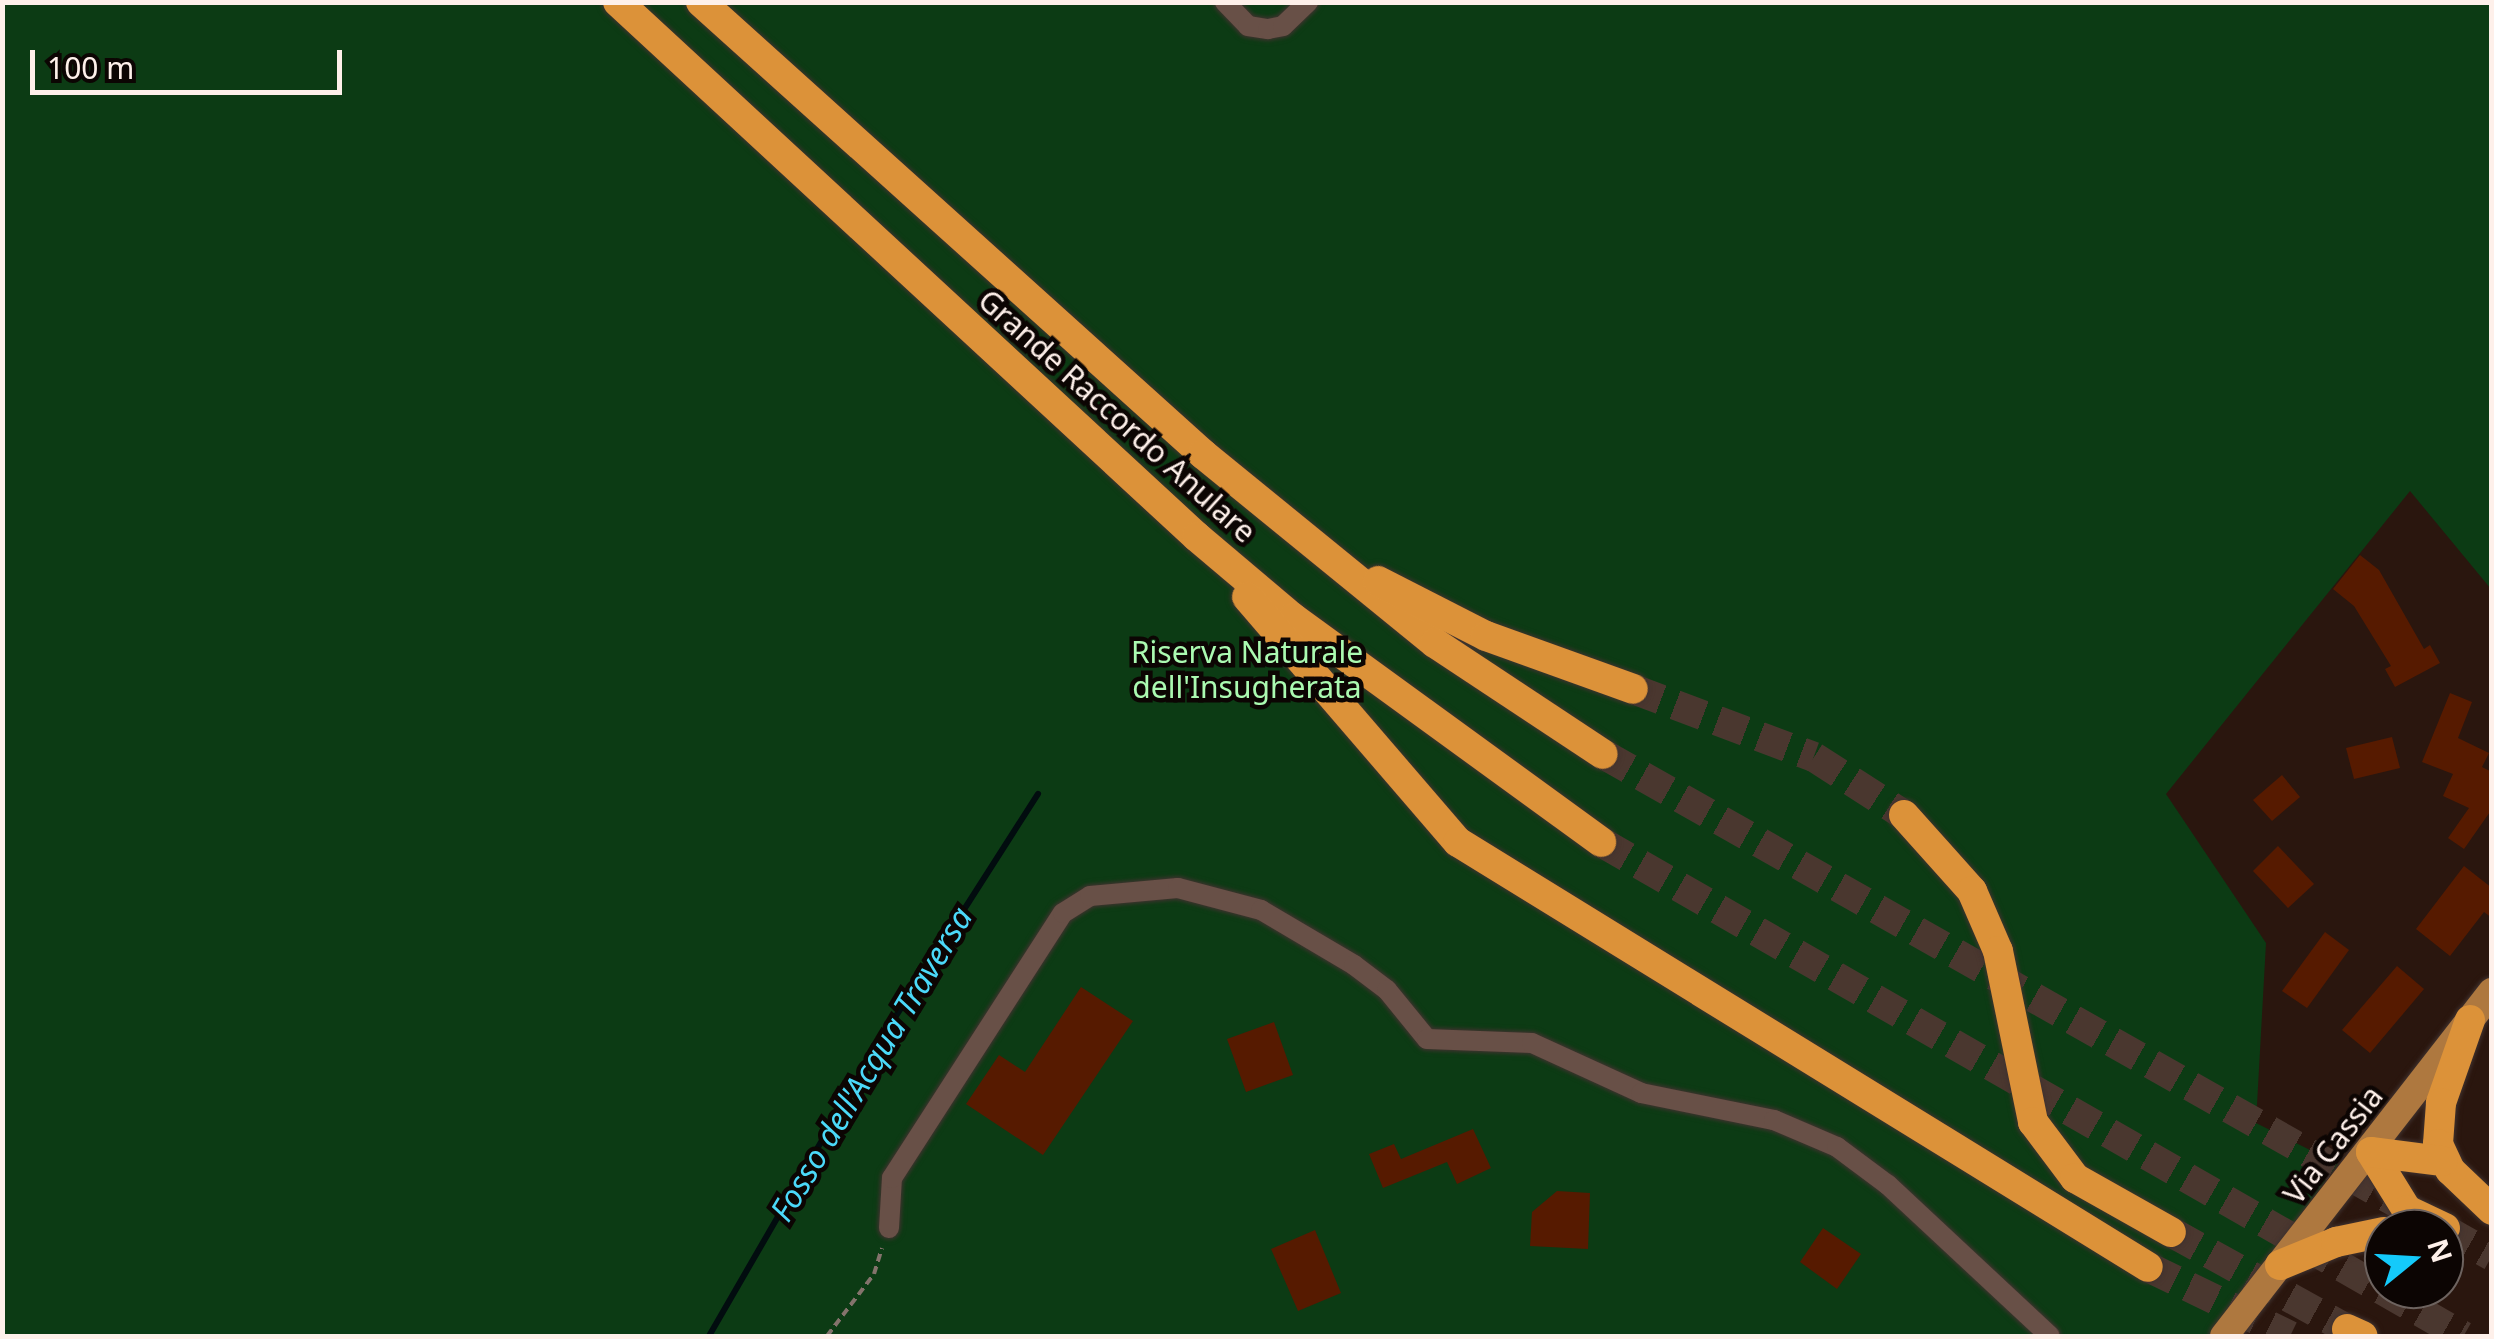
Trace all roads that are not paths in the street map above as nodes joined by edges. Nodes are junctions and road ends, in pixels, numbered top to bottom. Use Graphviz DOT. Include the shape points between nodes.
graph roads {
  1 [pos="618,2"];
  2 [pos="701,2"];
  3 [pos="1226,2"];
  4 [pos="1308,2"];
  5 [pos="1197,538"];
  6 [pos="1326,554"];
  7 [pos="1633,690"];
  8 [pos="1602,754"];
  9 [pos="1904,815"];
  10 [pos="1601,842"];
  11 [pos="2492,992"];
  12 [pos="2470,1020"];
  13 [pos="2371,1152"];
  14 [pos="2442,1160"];
  15 [pos="2405,1209"];
  16 [pos="2492,1210"];
  17 [pos="2492,1226"];
  18 [pos="2464,1227"];
  19 [pos="889,1228"];
  20 [pos="2170,1232"];
  21 [pos="2364,1236"];
  22 [pos="2280,1265"];
  23 [pos="2148,1267"];
  24 [pos="2050,1336"];
  25 [pos="2224,1336"];
  1 -- 5 [label="highway, Grande Raccordo Anulare"];
  2 -- 6 [label="highway, Grande Raccordo Anulare" via="968,245"];
  3 -- 4 [label="street" via="1248,26 1268,29 1283,26"];
  5 -- 10 [label="highway, Grande Raccordo Anulare" via="1293,618"];
  5 -- 23 [label="highway" via="1458,842"];
  6 -- 7 [label="highway" via="1486,636"];
  6 -- 8 [label="highway, Grande Raccordo Anulare" via="1435,643"];
  9 -- 20 [label="highway" via="1972,891 1998,951 2033,1122 2075,1178"];
  11 -- 12 [label="main road, Via Cassia"];
  12 -- 13 [label="main road, Via Cassia"];
  12 -- 14 [label="highway" via="2441,1103"];
  13 -- 14 [label="highway"];
  13 -- 15 [label="highway"];
  13 -- 22 [label="main road, Via Cassia"];
  14 -- 16 [label="highway"];
  17 -- 18 [label="highway"];
  19 -- 24 [label="street" via="892,1178 1063,913 1090,896 1178,888 1261,910 1354,965 1382,985 1427,1039 1532,1043 1641,1093 1774,1120 1844,1151"];
  21 -- 22 [label="highway"];
  22 -- 25 [label="main road, Via Cassia"];
}
